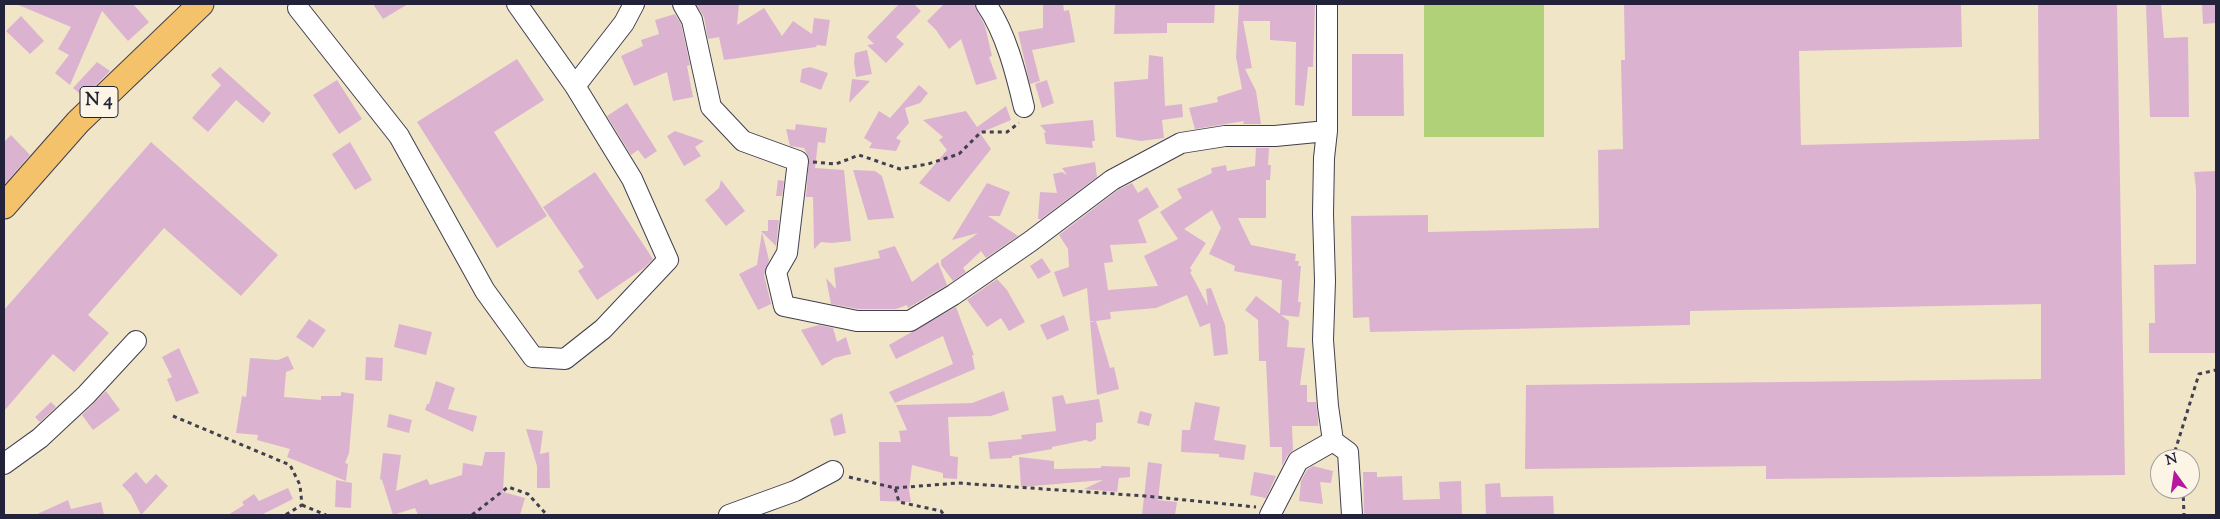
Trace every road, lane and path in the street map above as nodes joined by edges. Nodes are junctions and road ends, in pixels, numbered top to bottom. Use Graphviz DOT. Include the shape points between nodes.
graph roads {
  1 [pos="201,4"];
  2 [pos="518,4"];
  3 [pos="634,4"];
  4 [pos="683,4"];
  5 [pos="986,4"];
  6 [pos="1327,4"];
  7 [pos="298,8"];
  8 [pos="575,86"];
  9 [pos="1024,107"];
  10 [pos="1327,131"];
  11 [pos="798,161"];
  12 [pos="4,206"];
  13 [pos="136,341"];
  14 [pos="2216,370"];
  15 [pos="173,416"];
  16 [pos="1333,441"];
  17 [pos="2176,449"];
  18 [pos="4,464"];
  19 [pos="833,471"];
  20 [pos="894,488"];
  21 [pos="2183,499"];
  22 [pos="302,505"];
  23 [pos="1272,512"];
  24 [pos="285,515"];
  25 [pos="326,515"];
  26 [pos="472,515"];
  27 [pos="548,515"];
  28 [pos="729,515"];
  29 [pos="944,515"];
  30 [pos="1352,515"];
  31 [pos="2184,515"];
  1 -- 12 [label="main road, N 4" via="78,122"];
  2 -- 8 [label="street"];
  3 -- 8 [label="street" via="624,23"];
  4 -- 11 [label="street" via="692,20 711,106 743,141"];
  5 -- 9 [label="street" via="1005,44"];
  6 -- 10 [label="street"];
  7 -- 8 [label="street" via="399,136 485,290 533,356 565,359 603,329 668,260 632,179"];
  9 -- 11 [label="path" via="1018,124 1006,132 981,132 959,154 928,164 900,169 860,155 836,164"];
  10 -- 11 [label="street" via="1225,136 1181,143 1112,180 1031,241 910,321 857,321 784,306 776,272 787,253"];
  10 -- 16 [label="street" via="1324,158 1324,340"];
  13 -- 18 [label="street" via="40,438"];
  14 -- 17 [label="path" via="2199,374"];
  15 -- 22 [label="path" via="290,465 300,485"];
  16 -- 23 [label="street" via="1298,461"];
  16 -- 30 [label="street" via="1348,452"];
  19 -- 20 [label="path" via="866,483"];
  19 -- 28 [label="street" via="794,491"];
  20 -- 23 [label="path" via="958,483 1145,496"];
  20 -- 29 [label="path" via="900,502 942,511"];
  21 -- 31 [label="path"];
  22 -- 24 [label="path"];
  22 -- 25 [label="path"];
  26 -- 27 [label="path" via="508,487 528,494"];
}
